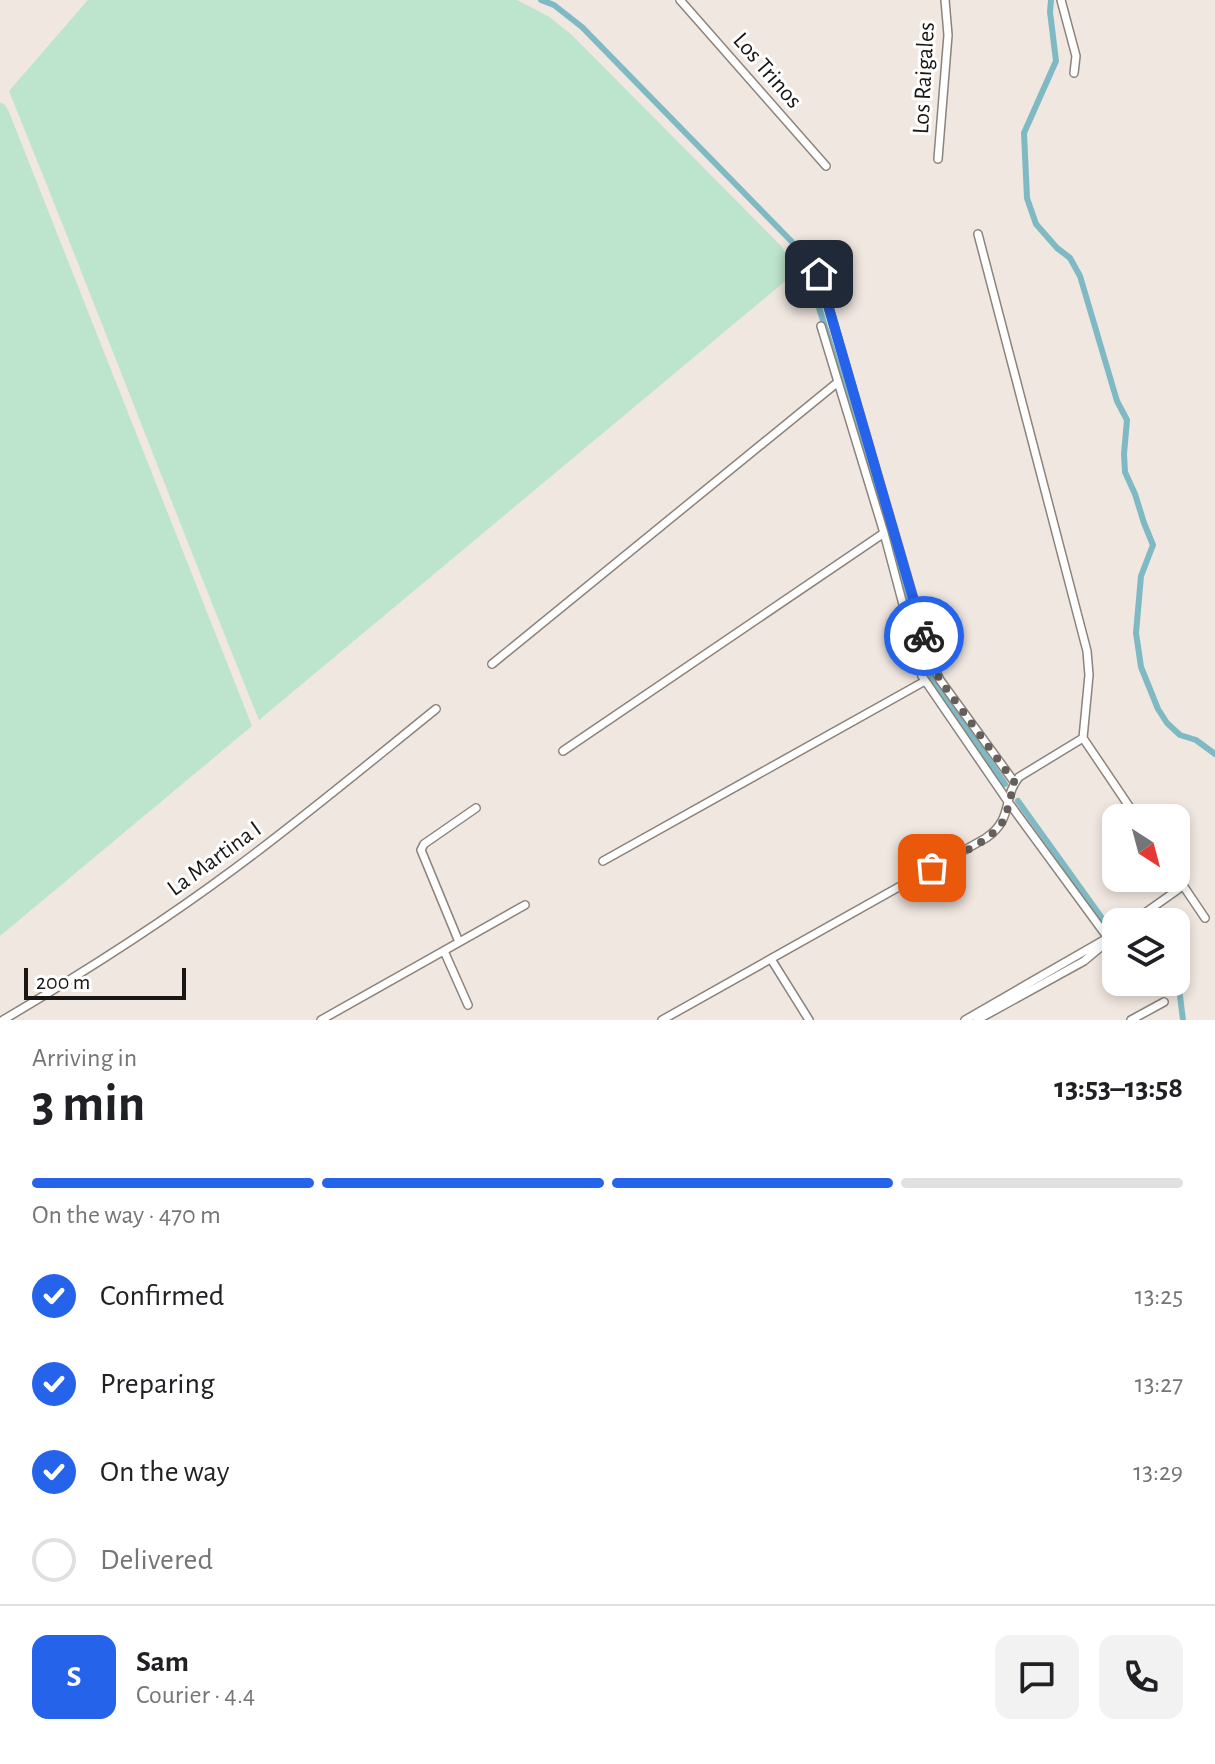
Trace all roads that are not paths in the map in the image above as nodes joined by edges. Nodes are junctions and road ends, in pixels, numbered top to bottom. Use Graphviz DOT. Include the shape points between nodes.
graph roads {
  1 [pos="680,0"];
  2 [pos="945,0"];
  3 [pos="1061,0"];
  4 [pos="1074,73"];
  5 [pos="938,159"];
  6 [pos="826,166"];
  7 [pos="978,234"];
  8 [pos="819,274"];
  9 [pos="821,326"];
  10 [pos="838,382"];
  11 [pos="884,533"];
  12 [pos="492,664"];
  13 [pos="925,681"];
  14 [pos="436,709"];
  15 [pos="1083,738"];
  16 [pos="563,751"];
  17 [pos="1015,783"];
  18 [pos="1009,803"];
  19 [pos="1128,804"];
  20 [pos="476,808"];
  21 [pos="603,861"];
  22 [pos="1174,892"];
  23 [pos="1187,892"];
  24 [pos="525,905"];
  25 [pos="1152,908"];
  26 [pos="1205,918"];
  27 [pos="1102,930"];
  28 [pos="1102,941"];
  29 [pos="459,942"];
  30 [pos="1102,946"];
  31 [pos="444,951"];
  32 [pos="771,959"];
  33 [pos="1164,1002"];
  34 [pos="468,1005"];
  35 [pos="3,1020"];
  36 [pos="321,1020"];
  37 [pos="662,1020"];
  38 [pos="809,1020"];
  39 [pos="965,1020"];
  40 [pos="977,1020"];
  41 [pos="1131,1020"];
  1 -- 6 [label="street, Los Trinos"];
  2 -- 5 [label="street, Los Raigales" via="948,35"];
  3 -- 4 [label="street" via="1076,56"];
  7 -- 15 [label="street" via="1087,651"];
  8 -- 17 [label="street" via="933,665"];
  9 -- 10 [label="street"];
  10 -- 11 [label="street"];
  10 -- 12 [label="street"];
  11 -- 13 [label="street"];
  11 -- 16 [label="street"];
  13 -- 18 [label="street"];
  13 -- 21 [label="street"];
  14 -- 35 [label="street, La Martina I" via="202,892"];
  15 -- 17 [label="street"];
  15 -- 19 [label="street"];
  17 -- 18 [label="street"];
  18 -- 27 [label="street"];
  18 -- 32 [label="street" via="1001,824 986,838"];
  20 -- 29 [label="street" via="421,850"];
  22 -- 25 [label="street"];
  23 -- 26 [label="street"];
  24 -- 29 [label="street"];
  28 -- 39 [label="street"];
  29 -- 31 [label="street"];
  30 -- 40 [label="street" via="1084,961"];
  31 -- 34 [label="street"];
  31 -- 36 [label="street"];
  32 -- 37 [label="street"];
  32 -- 38 [label="street"];
  33 -- 41 [label="street"];
}
